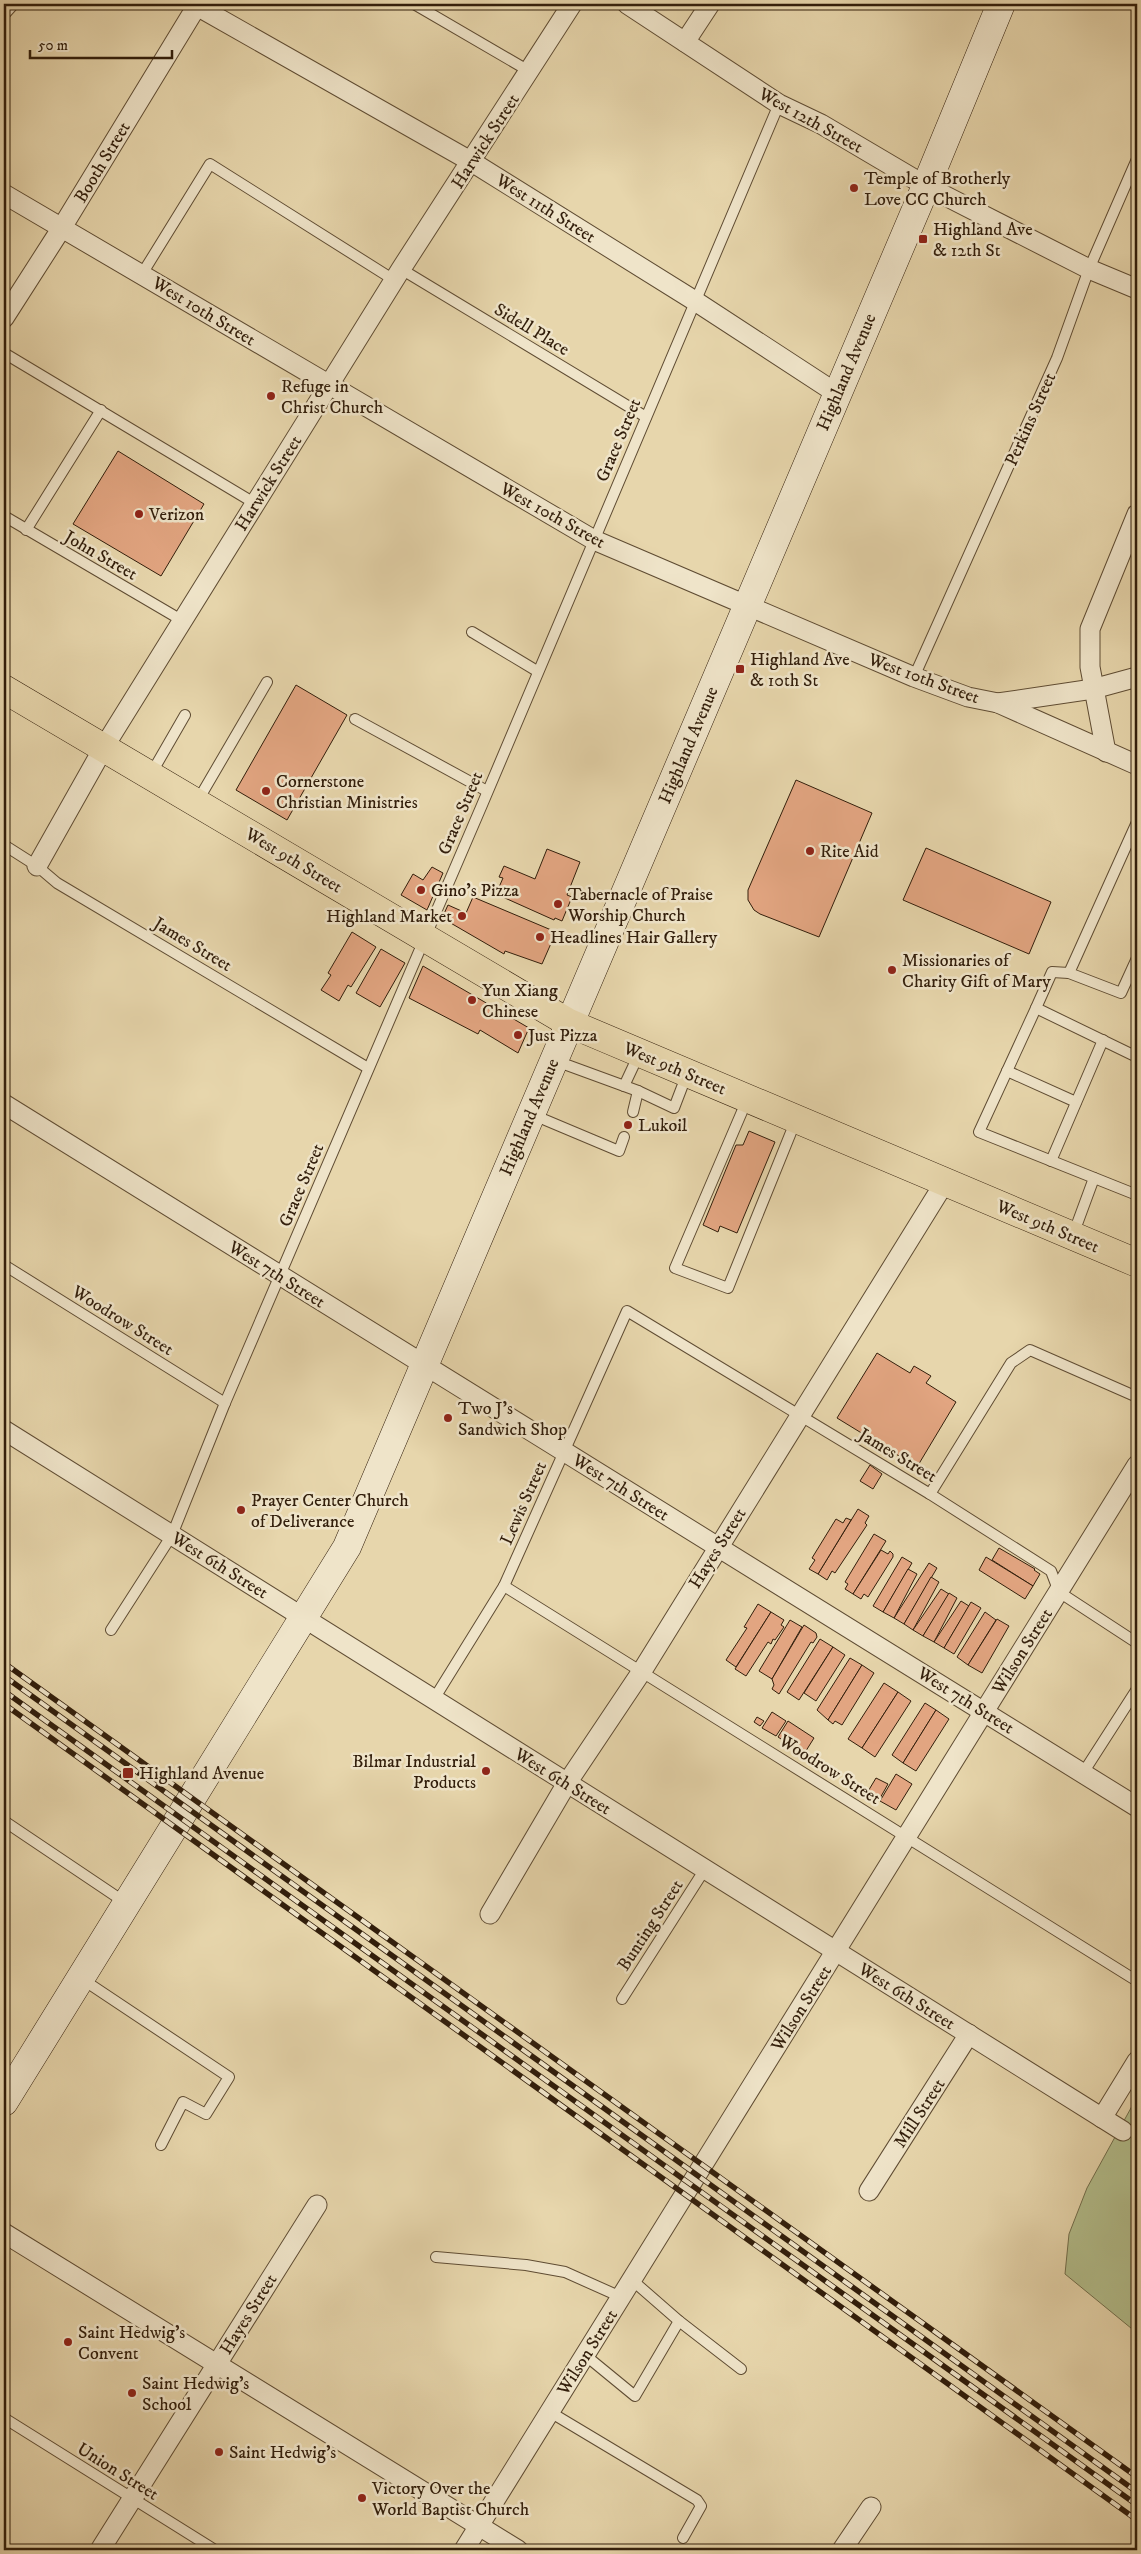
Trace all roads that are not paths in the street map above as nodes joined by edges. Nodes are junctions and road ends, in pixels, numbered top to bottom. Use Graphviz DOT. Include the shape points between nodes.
graph roads {
  1 [pos="14,4"];
  2 [pos="414,4"];
  3 [pos="572,4"];
  4 [pos="627,4"];
  5 [pos="710,4"];
  6 [pos="1001,4"];
  7 [pos="198,5"];
  8 [pos="4,14"];
  9 [pos="685,42"];
  10 [pos="529,71"];
  11 [pos="779,104"];
  12 [pos="1137,159"];
  13 [pos="472,162"];
  14 [pos="926,186"];
  15 [pos="4,194"];
  16 [pos="62,229"];
  17 [pos="1089,269"];
  18 [pos="142,274"];
  19 [pos="398,275"];
  20 [pos="1137,288"];
  21 [pos="695,301"];
  22 [pos="4,318"];
  23 [pos="4,353"];
  24 [pos="328,386"];
  25 [pos="836,393"];
  26 [pos="101,410"];
  27 [pos="646,417"];
  28 [pos="256,504"];
  29 [pos="1137,514"];
  30 [pos="4,516"];
  31 [pos="26,530"];
  32 [pos="594,540"];
  33 [pos="746,606"];
  34 [pos="183,622"];
  35 [pos="472,632"];
  36 [pos="537,671"];
  37 [pos="914,677"];
  38 [pos="1137,677"];
  39 [pos="266,682"];
  40 [pos="4,688"];
  41 [pos="1093,689"];
  42 [pos="998,703"];
  43 [pos="185,714"];
  44 [pos="355,719"];
  45 [pos="104,747"];
  46 [pos="1106,752"];
  47 [pos="1137,766"];
  48 [pos="150,775"];
  49 [pos="487,791"];
  50 [pos="197,802"];
  51 [pos="1137,822"];
  52 [pos="4,845"];
  53 [pos="37,866"];
  54 [pos="424,937"];
  55 [pos="1137,958"];
  56 [pos="1069,973"];
  57 [pos="1036,1008"];
  58 [pos="569,1023"];
  59 [pos="1103,1040"];
  60 [pos="640,1053"];
  61 [pos="1137,1057"];
  62 [pos="553,1060"];
  63 [pos="368,1068"];
  64 [pos="1007,1072"];
  65 [pos="687,1073"];
  66 [pos="624,1086"];
  67 [pos="638,1091"];
  68 [pos="747,1099"];
  69 [pos="1076,1102"];
  70 [pos="4,1104"];
  71 [pos="633,1112"];
  72 [pos="530,1113"];
  73 [pos="796,1120"];
  74 [pos="624,1137"];
  75 [pos="1051,1161"];
  76 [pos="1094,1178"];
  77 [pos="945,1182"];
  78 [pos="1137,1195"];
  79 [pos="1072,1236"];
  80 [pos="1137,1264"];
  81 [pos="4,1265"];
  82 [pos="280,1276"];
  83 [pos="627,1311"];
  84 [pos="424,1364"];
  85 [pos="1137,1397"];
  86 [pos="226,1403"];
  87 [pos="800,1414"];
  88 [pos="4,1430"];
  89 [pos="563,1451"];
  90 [pos="1137,1465"];
  91 [pos="930,1494"];
  92 [pos="172,1535"];
  93 [pos="717,1547"];
  94 [pos="504,1586"];
  95 [pos="1059,1592"];
  96 [pos="304,1618"];
  97 [pos="111,1630"];
  98 [pos="1137,1643"];
  99 [pos="642,1671"];
  100 [pos="1137,1689"];
  101 [pos="434,1699"];
  102 [pos="984,1712"];
  103 [pos="1083,1774"];
  104 [pos="567,1783"];
  105 [pos="1137,1807"];
  106 [pos="4,1821"];
  107 [pos="908,1836"];
  108 [pos="705,1869"];
  109 [pos="127,1904"];
  110 [pos="490,1914"];
  111 [pos="836,1951"];
  112 [pos="81,1978"];
  113 [pos="1137,1981"];
  114 [pos="622,1999"];
  115 [pos="969,2034"];
  116 [pos="1137,2061"];
  117 [pos="4,2102"];
  118 [pos="1102,2118"];
  119 [pos="1123,2131"];
  120 [pos="161,2145"];
  121 [pos="869,2191"];
  122 [pos="317,2205"];
  123 [pos="4,2233"];
  124 [pos="436,2257"];
  125 [pos="632,2280"];
  126 [pos="621,2297"];
  127 [pos="679,2321"];
  128 [pos="585,2355"];
  129 [pos="217,2363"];
  130 [pos="741,2369"];
  131 [pos="550,2412"];
  132 [pos="4,2418"];
  133 [pos="132,2499"];
  134 [pos="871,2507"];
  135 [pos="479,2526"];
  136 [pos="683,2538"];
  137 [pos="100,2550"];
  138 [pos="215,2550"];
  139 [pos="464,2550"];
  140 [pos="518,2550"];
  141 [pos="842,2550"];
  1 -- 8 [label="lane"];
  2 -- 10 [label="lane"];
  3 -- 10 [label="street, Harwick Street"];
  4 -- 9 [label="street, West 12th Street"];
  5 -- 9 [label="street"];
  6 -- 14 [label="main road, Highland Avenue"];
  7 -- 13 [label="street, West 11th Street"];
  7 -- 16 [label="street, Booth Street"];
  9 -- 11 [label="street, West 12th Street"];
  10 -- 13 [label="street, Harwick Street"];
  11 -- 14 [label="street, West 12th Street" via="821,124"];
  11 -- 21 [label="lane, Grace Street"];
  12 -- 17 [label="lane, Perkins Street"];
  13 -- 19 [label="street, Harwick Street"];
  13 -- 21 [label="street, West 11th Street"];
  14 -- 17 [label="street, West 12th Street"];
  14 -- 25 [label="main road, Highland Avenue"];
  15 -- 16 [label="street, West 10th Street"];
  16 -- 18 [label="street, West 10th Street"];
  16 -- 22 [label="street, Booth Street"];
  17 -- 20 [label="street, West 12th Street"];
  17 -- 37 [label="lane, Perkins Street" via="1057,358"];
  18 -- 19 [label="lane, Sidell Place" via="210,164"];
  18 -- 24 [label="street, West 10th Street"];
  19 -- 24 [label="street, Harwick Street"];
  19 -- 27 [label="lane, Sidell Place"];
  21 -- 25 [label="street, West 11th Street"];
  21 -- 27 [label="lane, Grace Street"];
  23 -- 26 [label="lane"];
  24 -- 28 [label="street, Harwick Street"];
  24 -- 32 [label="street, West 10th Street"];
  25 -- 33 [label="main road, Highland Avenue"];
  26 -- 28 [label="lane"];
  26 -- 31 [label="lane"];
  27 -- 32 [label="lane, Grace Street"];
  28 -- 34 [label="street, Harwick Street"];
  29 -- 41 [label="street" via="1090,629"];
  30 -- 31 [label="lane, John Street"];
  31 -- 34 [label="lane, John Street"];
  32 -- 33 [label="street, West 10th Street"];
  32 -- 36 [label="lane, Grace Street"];
  33 -- 37 [label="street, West 10th Street"];
  33 -- 58 [label="main road, Highland Avenue"];
  34 -- 45 [label="street, Harwick Street"];
  35 -- 36 [label="lane"];
  36 -- 49 [label="lane, Grace Street"];
  37 -- 42 [label="street, West 10th Street" via="968,697"];
  38 -- 41 [label="street"];
  39 -- 50 [label="lane"];
  40 -- 45 [label="main road, West 9th Street"];
  41 -- 42 [label="street"];
  41 -- 46 [label="street"];
  42 -- 46 [label="street, West 10th Street"];
  43 -- 48 [label="lane"];
  44 -- 49 [label="lane"];
  45 -- 48 [label="main road, West 9th Street"];
  45 -- 53 [label="street, Harwick Street"];
  46 -- 47 [label="street, West 10th Street"];
  48 -- 50 [label="main road, West 9th Street"];
  49 -- 54 [label="lane, Grace Street"];
  50 -- 54 [label="main road, West 9th Street"];
  51 -- 56 [label="lane"];
  52 -- 53 [label="lane, James Street"];
  53 -- 63 [label="lane, James Street" via="56,883"];
  54 -- 58 [label="main road, West 9th Street"];
  54 -- 63 [label="lane, Grace Street"];
  55 -- 56 [label="lane" via="1122,993"];
  56 -- 57 [label="lane" via="1052,972"];
  57 -- 59 [label="lane"];
  57 -- 64 [label="lane"];
  58 -- 60 [label="main road, West 9th Street"];
  58 -- 62 [label="main road, Highland Avenue"];
  59 -- 61 [label="lane"];
  59 -- 69 [label="lane"];
  60 -- 65 [label="main road, West 9th Street"];
  60 -- 66 [label="lane"];
  62 -- 66 [label="lane"];
  62 -- 72 [label="main road, Highland Avenue"];
  63 -- 82 [label="lane, Grace Street"];
  64 -- 69 [label="lane"];
  64 -- 75 [label="lane" via="979,1132"];
  65 -- 67 [label="lane" via="674,1108"];
  65 -- 68 [label="main road, West 9th Street"];
  66 -- 67 [label="lane"];
  67 -- 71 [label="lane"];
  68 -- 73 [label="main road, West 9th Street"];
  68 -- 73 [label="lane" via="675,1268 728,1288"];
  69 -- 75 [label="lane"];
  70 -- 82 [label="street, West 7th Street"];
  72 -- 74 [label="lane" via="619,1151"];
  72 -- 84 [label="main road, Highland Avenue"];
  73 -- 77 [label="main road, West 9th Street"];
  75 -- 76 [label="lane"];
  76 -- 78 [label="lane"];
  76 -- 79 [label="lane"];
  77 -- 79 [label="main road, West 9th Street"];
  77 -- 87 [label="street, Hayes Street"];
  79 -- 80 [label="main road, West 9th Street"];
  81 -- 86 [label="lane, Woodrow Street"];
  82 -- 84 [label="street, West 7th Street"];
  82 -- 86 [label="lane, Grace Street"];
  83 -- 87 [label="lane, James Street"];
  83 -- 89 [label="lane, Lewis Street"];
  84 -- 89 [label="street, West 7th Street"];
  84 -- 96 [label="main road, Highland Avenue" via="347,1547"];
  85 -- 91 [label="lane" via="1030,1350 1011,1363"];
  86 -- 92 [label="lane, Grace Street"];
  87 -- 91 [label="lane, James Street"];
  87 -- 93 [label="street, Hayes Street"];
  88 -- 92 [label="street, West 6th Street"];
  89 -- 93 [label="street, West 7th Street"];
  89 -- 94 [label="lane, Lewis Street"];
  90 -- 95 [label="street, Wilson Street"];
  91 -- 95 [label="lane, James Street" via="1051,1571"];
  92 -- 96 [label="street, West 6th Street"];
  92 -- 97 [label="lane, Grace Street"];
  93 -- 99 [label="street, Hayes Street"];
  93 -- 102 [label="street, West 7th Street"];
  94 -- 99 [label="lane, Woodrow Street"];
  94 -- 101 [label="lane, Lewis Street"];
  95 -- 98 [label="lane"];
  95 -- 102 [label="street, Wilson Street"];
  96 -- 101 [label="street, West 6th Street"];
  96 -- 109 [label="main road, Highland Avenue"];
  99 -- 104 [label="street, Hayes Street"];
  99 -- 107 [label="lane, Woodrow Street"];
  100 -- 103 [label="lane"];
  101 -- 104 [label="street, West 6th Street"];
  102 -- 103 [label="street, West 7th Street"];
  102 -- 107 [label="street, Wilson Street"];
  103 -- 105 [label="street, West 7th Street"];
  104 -- 108 [label="street, West 6th Street"];
  104 -- 110 [label="street, Hayes Street"];
  106 -- 109 [label="lane"];
  107 -- 111 [label="street, Wilson Street"];
  107 -- 113 [label="lane, Woodrow Street"];
  108 -- 111 [label="street, West 6th Street"];
  108 -- 114 [label="lane, Bunting Street"];
  109 -- 112 [label="main road, Highland Avenue"];
  111 -- 115 [label="street, West 6th Street"];
  111 -- 125 [label="street, Wilson Street"];
  112 -- 117 [label="main road, Highland Avenue"];
  112 -- 120 [label="lane" via="229,2076 206,2114 183,2102"];
  115 -- 118 [label="street, West 6th Street"];
  115 -- 121 [label="street, Mill Street"];
  116 -- 118 [label="street"];
  118 -- 119 [label="street, West 6th Street"];
  122 -- 129 [label="street, Hayes Street"];
  123 -- 129 [label="street"];
  124 -- 126 [label="lane" via="565,2272"];
  125 -- 126 [label="street, Wilson Street"];
  125 -- 127 [label="lane"];
  126 -- 128 [label="street, Wilson Street"];
  127 -- 128 [label="lane" via="635,2396"];
  127 -- 130 [label="lane"];
  128 -- 131 [label="street, Wilson Street"];
  129 -- 133 [label="street, Hayes Street"];
  129 -- 135 [label="street"];
  131 -- 135 [label="street, Wilson Street"];
  131 -- 136 [label="lane" via="696,2500 701,2506"];
  132 -- 133 [label="lane, Union Street"];
  133 -- 137 [label="street, Hayes Street"];
  133 -- 138 [label="lane, Union Street"];
  134 -- 141 [label="street"];
  135 -- 139 [label="street, Wilson Street"];
  135 -- 140 [label="street"];
}
